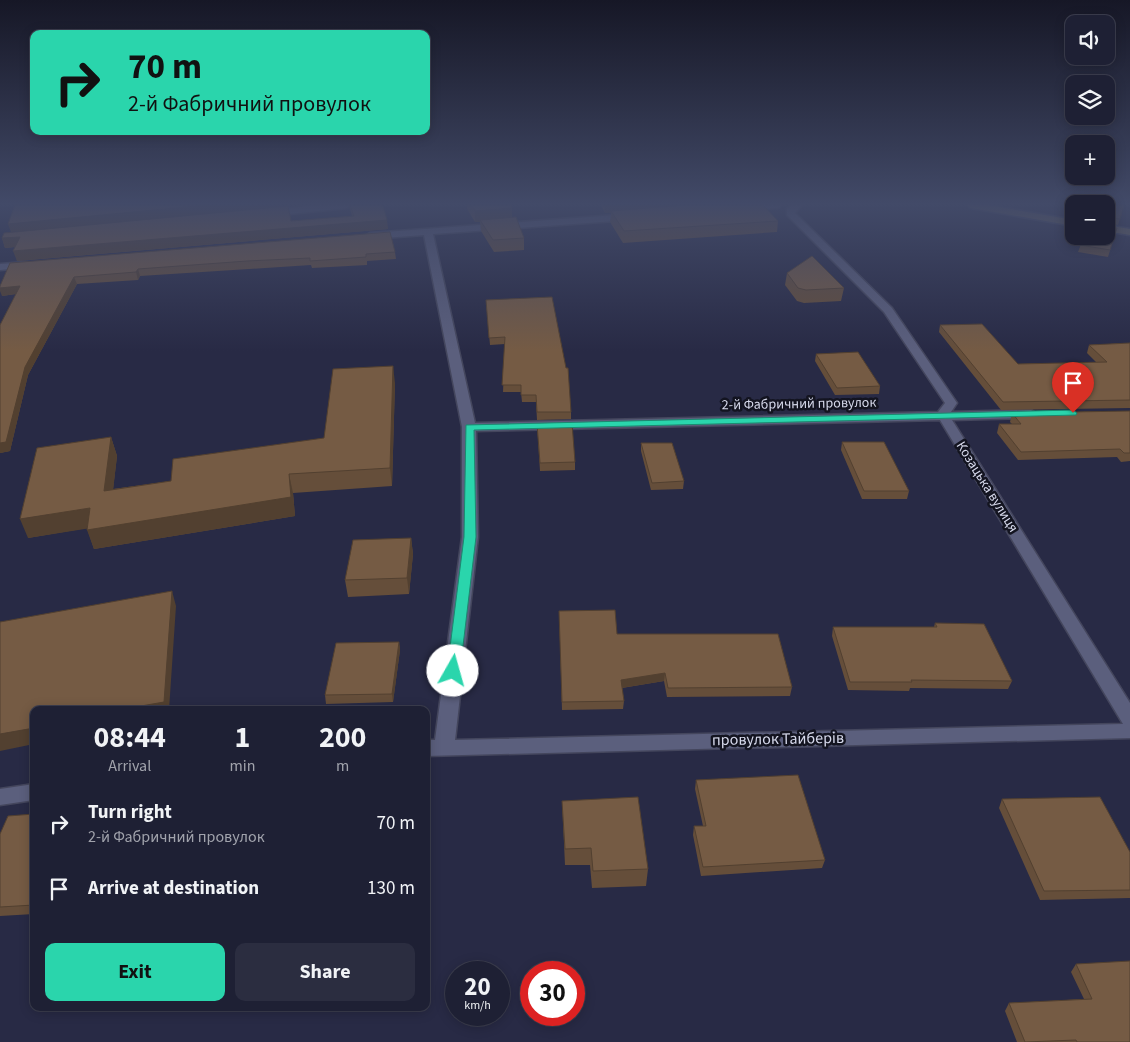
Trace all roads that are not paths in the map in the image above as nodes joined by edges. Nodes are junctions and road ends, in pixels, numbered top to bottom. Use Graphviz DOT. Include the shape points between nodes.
graph roads {
  1 [pos="433,254"];
  2 [pos="831,254"];
  3 [pos="40,264"];
  4 [pos="0,267"];
  5 [pos="1044,414"];
  6 [pos="943,415"];
  7 [pos="469,427"];
  8 [pos="1130,719"];
  9 [pos="1130,731"];
  10 [pos="435,748"];
  11 [pos="30,793"];
  12 [pos="0,797"];
  1 -- 7 [label="street"];
  2 -- 6 [label="street" via="876,296 907,336 951,404"];
  3 -- 4 [label="street"];
  5 -- 6 [label="street, 2-й Фабричний провулок"];
  6 -- 7 [label="street, 2-й Фабричний провулок"];
  6 -- 8 [label="street, Козацька вулиця"];
  7 -- 10 [label="street" via="470,537"];
  9 -- 10 [label="street, провулок Тайберів"];
  11 -- 12 [label="street"];
}
